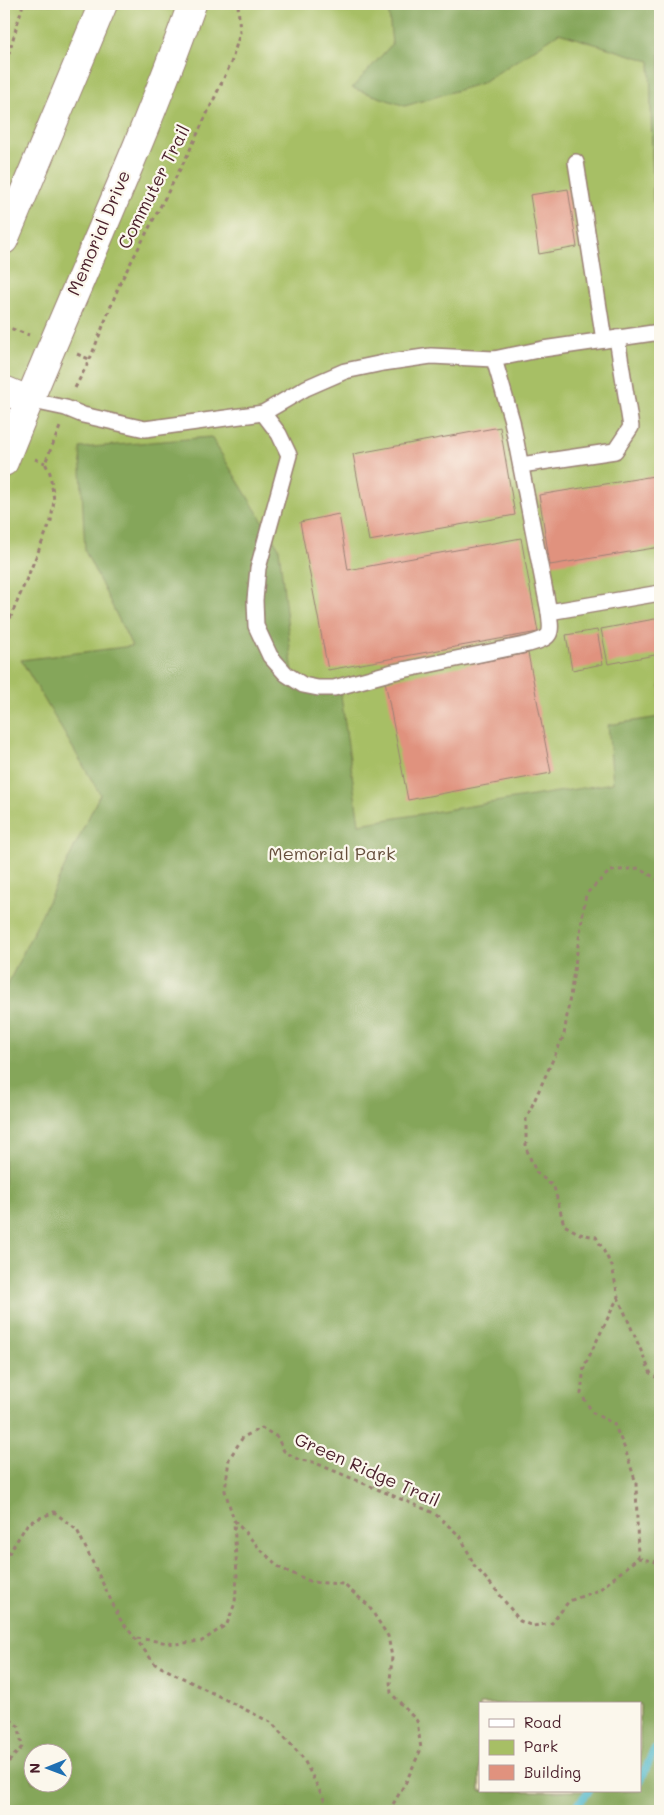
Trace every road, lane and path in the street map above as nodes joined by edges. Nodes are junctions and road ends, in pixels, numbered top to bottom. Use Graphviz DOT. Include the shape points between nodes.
graph roads {
  1 [pos="23,4"];
  2 [pos="103,4"];
  3 [pos="192,4"];
  4 [pos="238,4"];
  5 [pos="4,70"];
  6 [pos="576,162"];
  7 [pos="4,240"];
  8 [pos="660,332"];
  9 [pos="611,339"];
  10 [pos="494,359"];
  11 [pos="78,380"];
  12 [pos="4,390"];
  13 [pos="28,400"];
  14 [pos="263,413"];
  15 [pos="59,427"];
  16 [pos="4,462"];
  17 [pos="521,464"];
  18 [pos="660,593"];
  19 [pos="549,612"];
  20 [pos="4,633"];
  21 [pos="660,881"];
  22 [pos="618,1297"];
  23 [pos="660,1380"];
  24 [pos="234,1520"];
  25 [pos="638,1558"];
  26 [pos="4,1562"];
  27 [pos="660,1564"];
  28 [pos="136,1638"];
  29 [pos="4,1714"];
  30 [pos="4,1767"];
  31 [pos="330,1811"];
  32 [pos="389,1811"];
  1 -- 5 [label="path"];
  2 -- 7 [label="main road"];
  3 -- 13 [label="main road, Memorial Drive" via="168,72"];
  4 -- 11 [label="path, Commuter Trail" via="240,34 231,63 187,156 120,283 90,359"];
  6 -- 9 [label="lane"];
  8 -- 9 [label="lane"];
  9 -- 10 [label="lane"];
  9 -- 17 [label="lane" via="631,427 615,451"];
  10 -- 14 [label="lane" via="431,356 383,362 345,371 306,388"];
  10 -- 17 [label="lane"];
  12 -- 13 [label="main road"];
  13 -- 14 [label="lane" via="145,429"];
  13 -- 16 [label="main road, Memorial Drive"];
  14 -- 19 [label="lane" via="279,434 289,455 258,568 256,626 270,656 286,674 303,686 334,688 546,639 551,632"];
  15 -- 20 [label="path" via="45,463 54,500 51,521"];
  17 -- 19 [label="lane"];
  18 -- 19 [label="lane"];
  21 -- 22 [label="path" via="639,868 610,871 586,894 564,1035 526,1119 526,1148 536,1172 554,1187 564,1225 580,1234 596,1236 612,1266"];
  22 -- 23 [label="path" via="651,1374"];
  22 -- 25 [label="path" via="584,1367 581,1394 593,1413 614,1424 626,1449 636,1483"];
  24 -- 25 [label="path, Green Ridge Trail" via="225,1491 229,1459 243,1438 262,1428 277,1437 284,1451 299,1460 313,1462 434,1513 461,1537 474,1565 520,1621 533,1626 552,1623 569,1602 599,1590"];
  24 -- 28 [label="path" via="237,1576 235,1603 227,1624 202,1641 175,1644"];
  24 -- 32 [label="path, Green Ridge Trail" via="280,1568 312,1582 343,1584 368,1605 388,1636 392,1658 391,1693 417,1721 421,1749"];
  25 -- 27 [label="path"];
  26 -- 28 [label="path" via="28,1523 54,1512 77,1530 120,1618"];
  28 -- 31 [label="path" via="155,1664 272,1723 303,1758"];
  29 -- 30 [label="path" via="19,1727 22,1747"];
}
